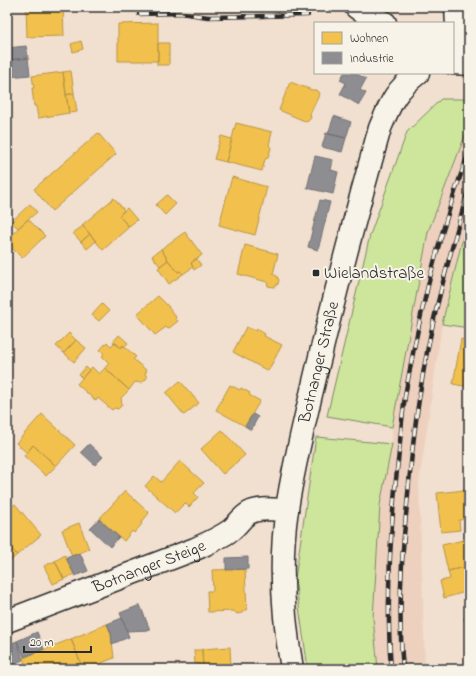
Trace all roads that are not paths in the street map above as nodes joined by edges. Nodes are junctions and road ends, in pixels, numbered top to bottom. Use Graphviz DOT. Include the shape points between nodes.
graph roads {
  1 [pos="356,7"];
  2 [pos="456,7"];
  3 [pos="383,22"];
  4 [pos="454,54"];
  5 [pos="454,63"];
  6 [pos="469,64"];
  7 [pos="417,74"];
  8 [pos="286,510"];
  9 [pos="7,621"];
  10 [pos="292,669"];
  1 -- 3 [label="main road"];
  2 -- 4 [label="main road"];
  5 -- 6 [label="main road"];
  7 -- 8 [label="main road, Botnanger Straße" via="392,99 380,128 329,316"];
  8 -- 9 [label="main road, Botnanger Steige" via="250,513 228,532 207,544"];
  8 -- 10 [label="main road, Botnanger Straße" via="284,600"];
}
